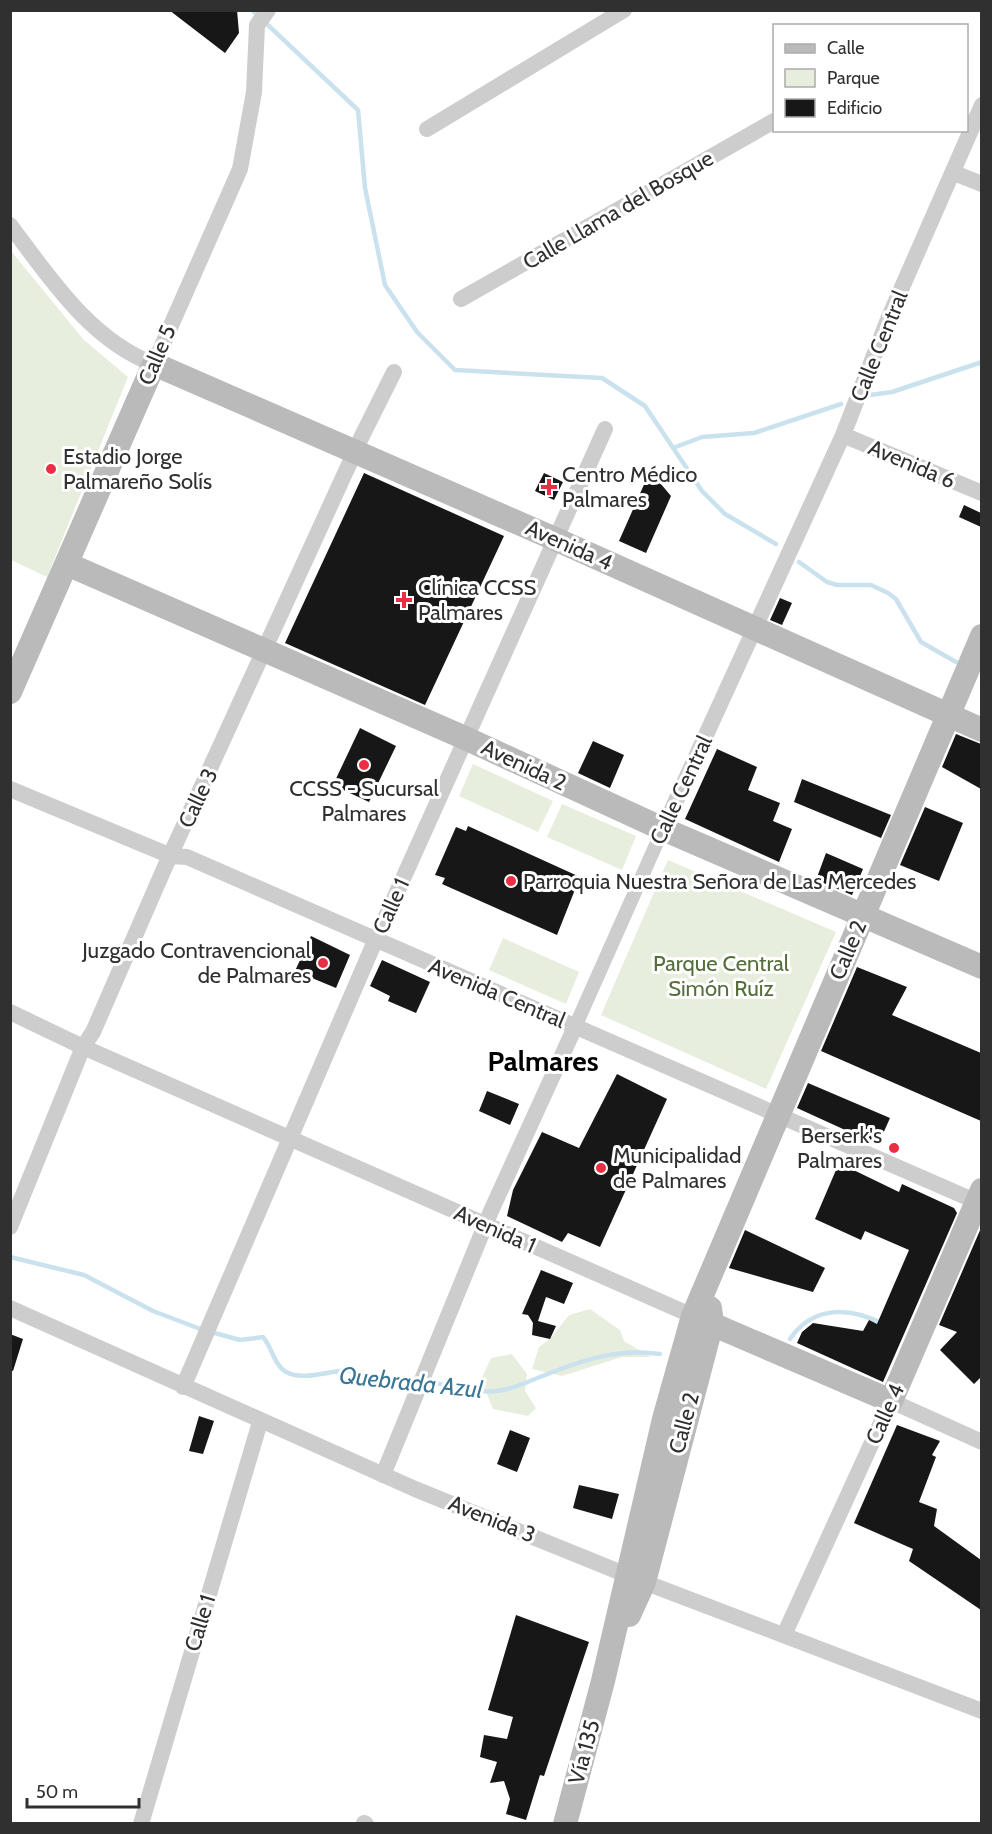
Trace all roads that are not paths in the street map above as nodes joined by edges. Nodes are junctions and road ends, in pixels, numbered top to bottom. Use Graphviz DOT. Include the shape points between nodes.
graph roads {
  1 [pos="268,10"];
  2 [pos="624,10"];
  3 [pos="981,106"];
  4 [pos="773,122"];
  5 [pos="427,129"];
  6 [pos="954,173"];
  7 [pos="981,184"];
  8 [pos="10,225"];
  9 [pos="462,299"];
  10 [pos="154,364"];
  11 [pos="394,372"];
  12 [pos="605,429"];
  13 [pos="843,435"];
  14 [pos="355,452"];
  15 [pos="981,493"];
  16 [pos="555,539"];
  17 [pos="67,564"];
  18 [pos="755,629"];
  19 [pos="981,636"];
  20 [pos="265,651"];
  21 [pos="10,692"];
  22 [pos="946,715"];
  23 [pos="981,730"];
  24 [pos="465,738"];
  25 [pos="10,789"];
  26 [pos="663,829"];
  27 [pos="171,856"];
  28 [pos="862,916"];
  29 [pos="375,941"];
  30 [pos="981,967"];
  31 [pos="10,1012"];
  32 [pos="574,1027"];
  33 [pos="83,1047"];
  34 [pos="778,1116"];
  35 [pos="289,1138"];
  36 [pos="980,1199"];
  37 [pos="486,1224"];
  38 [pos="10,1227"];
  39 [pos="10,1308"];
  40 [pos="702,1320"];
  41 [pos="183,1387"];
  42 [pos="891,1401"];
  43 [pos="260,1422"];
  44 [pos="981,1442"];
  45 [pos="383,1475"];
  46 [pos="636,1578"];
  47 [pos="784,1635"];
  48 [pos="981,1711"];
  49 [pos="141,1824"];
  50 [pos="565,1824"];
  1 -- 10 [label="street, Calle 5" via="257,25 254,92 240,169"];
  2 -- 5 [label="street"];
  3 -- 6 [label="street, Calle Central"];
  4 -- 9 [label="street, Calle Llama del Bosque"];
  6 -- 7 [label="street"];
  6 -- 13 [label="street, Calle Central" via="889,317"];
  8 -- 10 [label="street" via="44,271 101,333 122,350"];
  10 -- 14 [label="main road, Avenida 4"];
  10 -- 17 [label="main road, Calle 5"];
  11 -- 14 [label="street, Calle 3"];
  12 -- 16 [label="street, Calle 1"];
  13 -- 15 [label="street, Avenida 6"];
  13 -- 18 [label="street, Calle Central"];
  14 -- 16 [label="main road, Avenida 4"];
  14 -- 20 [label="street, Calle 3"];
  16 -- 18 [label="main road, Avenida 4"];
  16 -- 24 [label="street, Calle 1"];
  17 -- 20 [label="main road, Avenida 2"];
  17 -- 21 [label="main road, Calle 5"];
  18 -- 22 [label="main road, Avenida 4"];
  18 -- 26 [label="street, Calle Central"];
  19 -- 22 [label="main road, Calle 2"];
  20 -- 24 [label="main road, Avenida 2"];
  20 -- 27 [label="street, Calle 3"];
  22 -- 23 [label="main road, Avenida 4"];
  22 -- 28 [label="main road, Calle 2"];
  24 -- 26 [label="main road, Avenida 2"];
  24 -- 29 [label="street, Calle 1"];
  25 -- 27 [label="street, Avenida Central"];
  26 -- 28 [label="main road, Avenida 2"];
  26 -- 32 [label="street, Calle Central"];
  27 -- 29 [label="street, Avenida Central" via="187,857"];
  27 -- 33 [label="street, Calle 3"];
  28 -- 30 [label="main road, Avenida 2"];
  28 -- 34 [label="main road, Calle 2"];
  29 -- 32 [label="street, Avenida Central"];
  29 -- 35 [label="street, Calle 1"];
  31 -- 33 [label="street, Avenida 1"];
  32 -- 34 [label="street, Avenida Central"];
  32 -- 37 [label="street, Calle Central"];
  33 -- 35 [label="street, Avenida 1"];
  33 -- 38 [label="street, Calle 3"];
  34 -- 36 [label="street, Avenida Central"];
  34 -- 40 [label="main road, Calle 2" via="714,1263"];
  35 -- 37 [label="street, Avenida 1"];
  35 -- 41 [label="street, Calle 1"];
  36 -- 42 [label="main road, Calle 4"];
  37 -- 40 [label="street, Avenida 1"];
  37 -- 45 [label="street, Calle Central"];
  39 -- 41 [label="street, Avenida 3"];
  40 -- 42 [label="main road, Avenida 1"];
  40 -- 46 [label="main road, Calle 2" via="678,1366"];
  41 -- 43 [label="street, Avenida 3"];
  42 -- 44 [label="street, Avenida 1"];
  42 -- 47 [label="street, Calle 4"];
  43 -- 45 [label="street, Avenida 3"];
  43 -- 49 [label="street, Calle 1"];
  45 -- 46 [label="street, Avenida 3"];
  46 -- 47 [label="street, Avenida 3"];
  46 -- 50 [label="main road, Vía 135" via="603,1681"];
  47 -- 48 [label="street, Avenida 3"];
}
